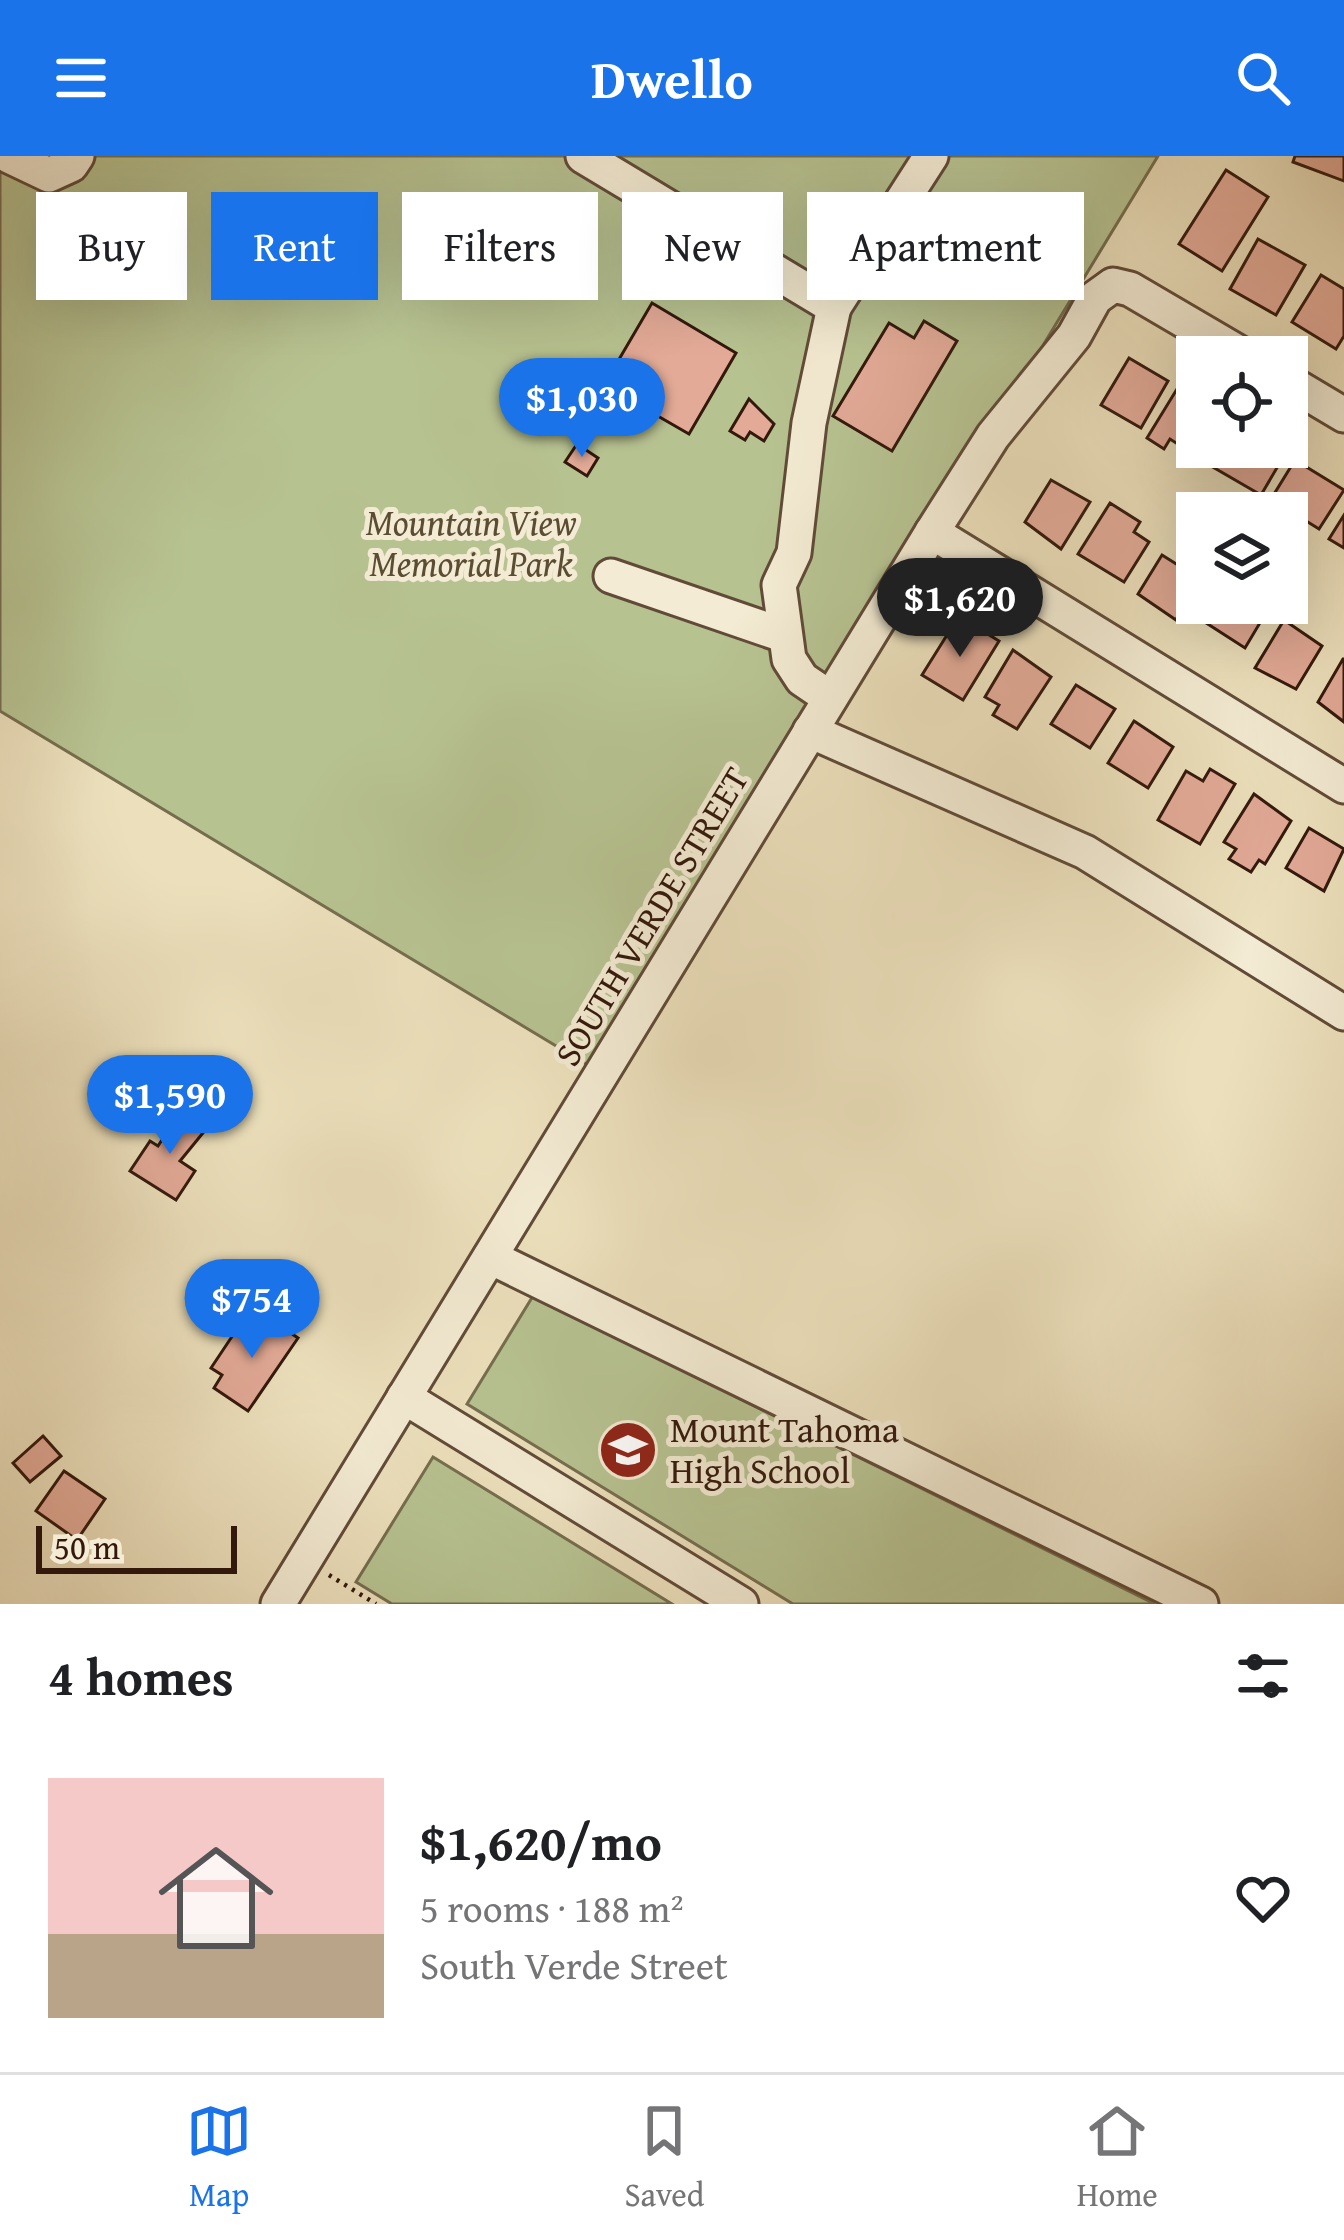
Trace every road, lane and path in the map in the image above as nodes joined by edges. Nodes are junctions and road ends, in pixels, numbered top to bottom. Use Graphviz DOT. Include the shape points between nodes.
graph roads {
  1 [pos="10,156"];
  2 [pos="77,156"];
  3 [pos="583,156"];
  4 [pos="931,156"];
  5 [pos="834,307"];
  6 [pos="1210,336"];
  7 [pos="1308,394"];
  8 [pos="1344,415"];
  9 [pos="932,532"];
  10 [pos="611,576"];
  11 [pos="783,635"];
  12 [pos="830,698"];
  13 [pos="810,731"];
  14 [pos="1344,786"];
  15 [pos="1344,1013"];
  16 [pos="490,1257"];
  17 [pos="404,1397"];
  18 [pos="329,1575"];
  19 [pos="278,1604"];
  20 [pos="376,1604"];
  21 [pos="741,1604"];
  22 [pos="1201,1604"];
  1 -- 2 [label="street" via="49,175"];
  3 -- 5 [label="street"];
  4 -- 5 [label="street"];
  5 -- 11 [label="street" via="808,423 794,553 779,585"];
  6 -- 9 [label="street, SOUTH VERDE STREET" via="1113,285 1095,298 993,436"];
  7 -- 8 [label="street"];
  9 -- 12 [label="street, SOUTH VERDE STREET"];
  9 -- 14 [label="street"];
  10 -- 11 [label="street"];
  11 -- 12 [label="street" via="802,679"];
  12 -- 13 [label="street, SOUTH VERDE STREET"];
  13 -- 15 [label="street" via="1085,852"];
  13 -- 16 [label="street, SOUTH VERDE STREET"];
  16 -- 17 [label="street, SOUTH VERDE STREET"];
  16 -- 22 [label="street"];
  17 -- 19 [label="street, SOUTH VERDE STREET"];
  17 -- 21 [label="street"];
  18 -- 20 [label="path"];
}
